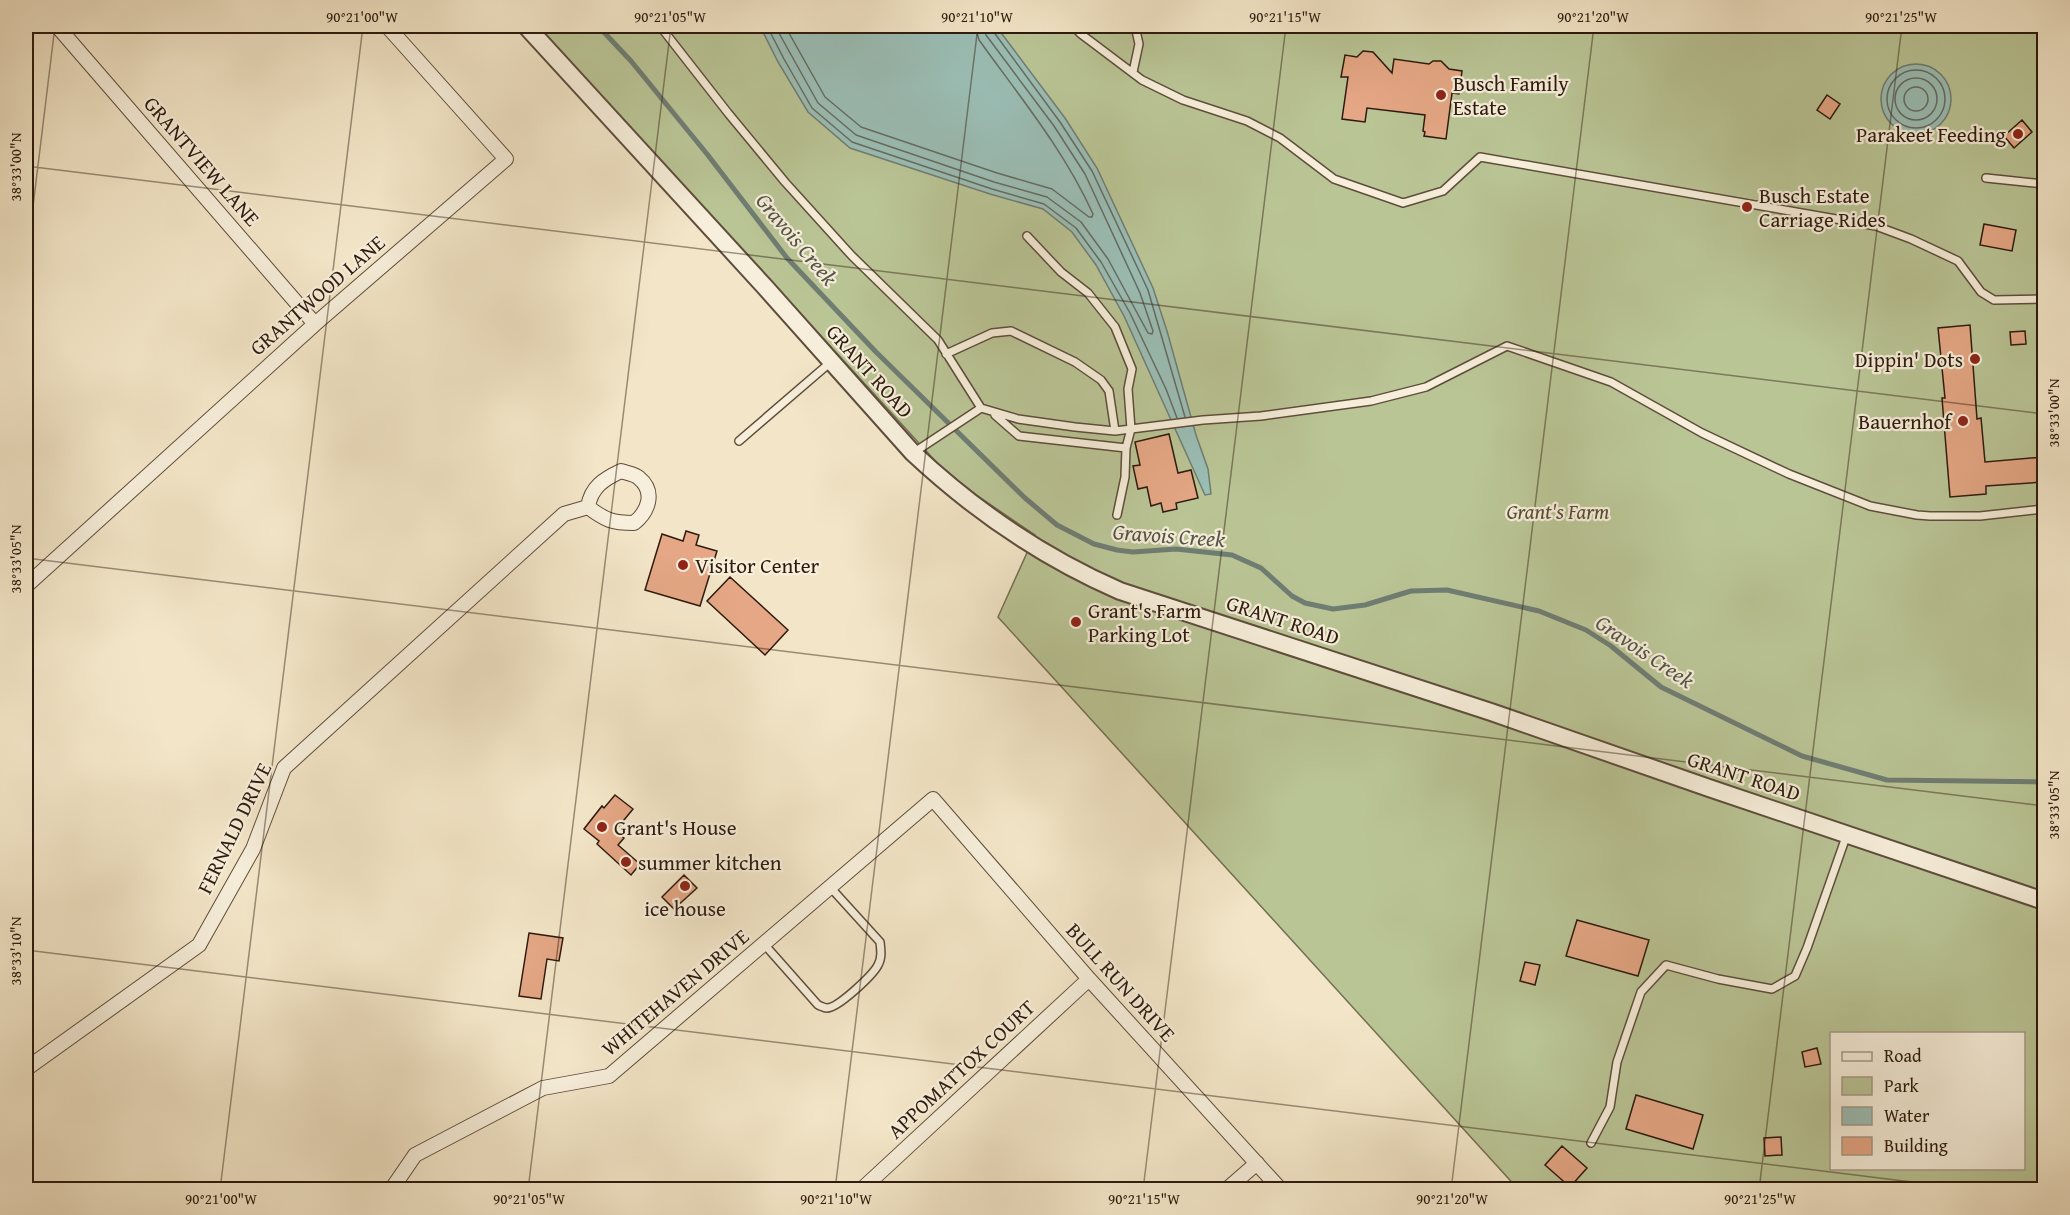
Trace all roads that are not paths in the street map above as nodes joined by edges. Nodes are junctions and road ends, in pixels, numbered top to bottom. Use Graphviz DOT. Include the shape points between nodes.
graph roads {
  1 [pos="57,26"];
  2 [pos="387,26"];
  3 [pos="525,26"];
  4 [pos="660,26"];
  5 [pos="1073,26"];
  6 [pos="1135,26"];
  7 [pos="1132,72"];
  8 [pos="1986,178"];
  9 [pos="2044,184"];
  10 [pos="1027,236"];
  11 [pos="2044,299"];
  12 [pos="315,324"];
  13 [pos="946,354"];
  14 [pos="831,361"];
  15 [pos="981,408"];
  16 [pos="991,412"];
  17 [pos="1131,429"];
  18 [pos="1115,430"];
  19 [pos="739,441"];
  20 [pos="1126,448"];
  21 [pos="913,453"];
  22 [pos="588,507"];
  23 [pos="2044,509"];
  24 [pos="1117,515"];
  25 [pos="26,586"];
  26 [pos="933,800"];
  27 [pos="1847,834"];
  28 [pos="830,887"];
  29 [pos="2044,901"];
  30 [pos="764,944"];
  31 [pos="1089,980"];
  32 [pos="26,1069"];
  33 [pos="1591,1143"];
  34 [pos="1257,1163"];
  35 [pos="392,1190"];
  36 [pos="861,1190"];
  37 [pos="1226,1190"];
  38 [pos="1281,1190"];
  1 -- 12 [label="street, GRANTVIEW LANE"];
  2 -- 12 [label="street, GRANTWOOD LANE" via="506,159"];
  3 -- 14 [label="street, GRANT ROAD"];
  4 -- 13 [label="lane" via="785,182 852,256 938,340"];
  5 -- 7 [label="lane"];
  6 -- 7 [label="lane" via="1139,44"];
  7 -- 11 [label="lane" via="1183,100 1247,121 1280,138 1334,179 1403,203 1443,191 1480,157 1876,226 1958,261 1980,292 1994,300"];
  8 -- 9 [label="lane"];
  10 -- 17 [label="lane" via="1061,272 1088,293 1115,327 1132,369 1128,389"];
  12 -- 25 [label="street, GRANTWOOD LANE"];
  13 -- 15 [label="lane"];
  13 -- 18 [label="lane" via="992,333 1011,331 1076,362 1101,380 1109,391"];
  14 -- 19 [label="lane"];
  14 -- 21 [label="street, GRANT ROAD"];
  15 -- 16 [label="lane"];
  15 -- 21 [label="lane"];
  16 -- 18 [label="lane" via="1018,419"];
  16 -- 20 [label="lane" via="1019,436"];
  17 -- 18 [label="lane"];
  17 -- 20 [label="lane"];
  17 -- 23 [label="lane" via="1371,402 1426,387 1507,346 1611,382 1702,434 1870,506 1930,516 1980,516"];
  20 -- 24 [label="lane"];
  21 -- 27 [label="street, GRANT ROAD" via="992,520 1061,562 1120,591"];
  22 -- 22 [label="street" via="616,524 634,523 644,515 650,501 639,477 621,471 605,478 589,498"];
  22 -- 32 [label="street, FERNALD DRIVE" via="564,514 284,768 253,849 200,945"];
  26 -- 28 [label="street, WHITEHAVEN DRIVE"];
  26 -- 31 [label="street, BULL RUN DRIVE"];
  27 -- 29 [label="street, GRANT ROAD"];
  27 -- 33 [label="lane" via="1795,976 1772,989 1666,964 1641,992 1617,1062 1610,1107"];
  28 -- 30 [label="street, WHITEHAVEN DRIVE"];
  28 -- 30 [label="lane" via="880,942 878,966 857,988 836,1005 818,1005"];
  30 -- 35 [label="street, WHITEHAVEN DRIVE" via="609,1076 543,1088 416,1155"];
  31 -- 34 [label="street, BULL RUN DRIVE"];
  31 -- 36 [label="street, APPOMATTOX COURT"];
  34 -- 37 [label="street"];
  34 -- 38 [label="street, BULL RUN DRIVE"];
}
